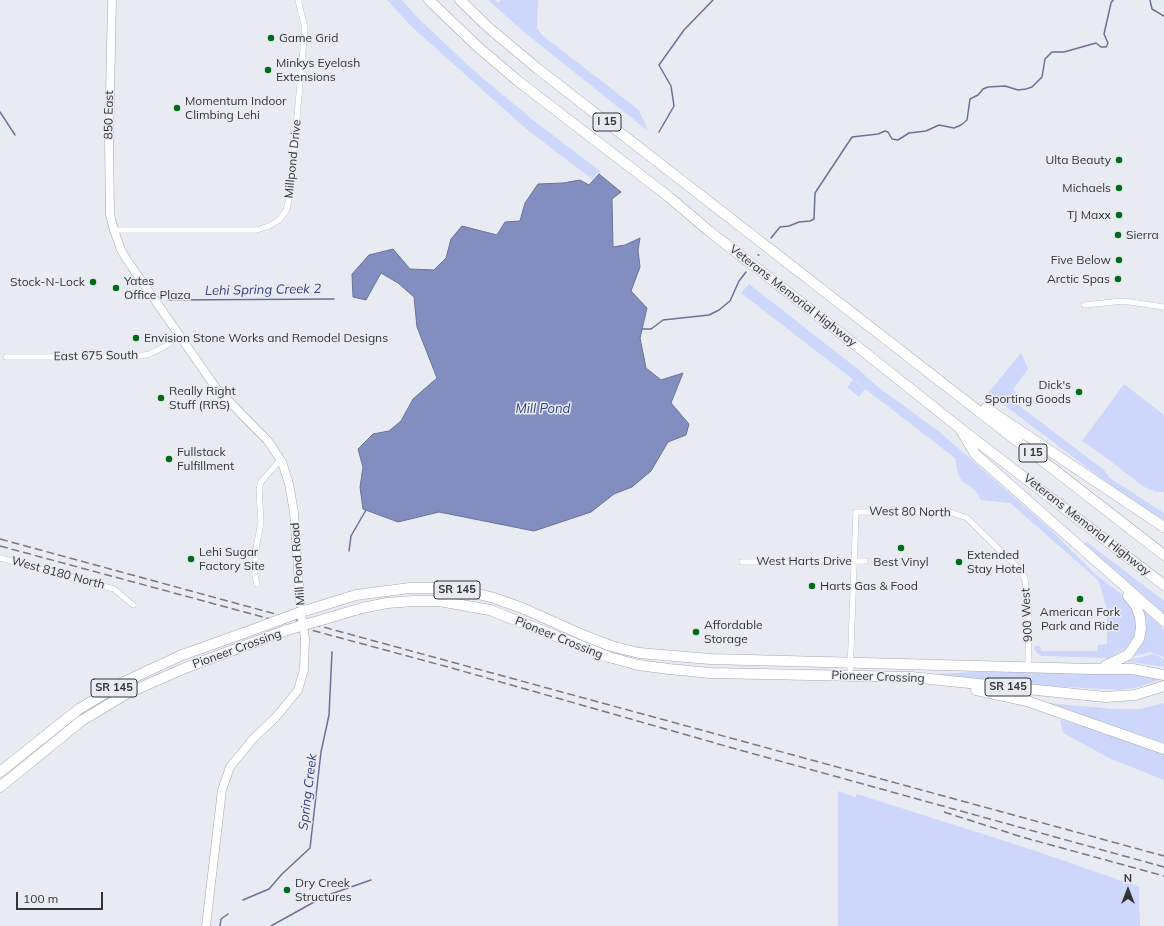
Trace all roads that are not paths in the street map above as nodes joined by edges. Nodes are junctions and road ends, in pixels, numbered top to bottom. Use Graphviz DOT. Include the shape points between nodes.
graph roads {
  1 [pos="112,0"];
  2 [pos="298,0"];
  3 [pos="430,0"];
  4 [pos="460,0"];
  5 [pos="114,230"];
  6 [pos="1084,305"];
  7 [pos="1164,307"];
  8 [pos="180,336"];
  9 [pos="901,351"];
  10 [pos="6,357"];
  11 [pos="961,429"];
  12 [pos="280,460"];
  13 [pos="963,516"];
  14 [pos="1164,527"];
  15 [pos="1073,541"];
  16 [pos="1164,555"];
  17 [pos="0,558"];
  18 [pos="854,560"];
  19 [pos="865,561"];
  20 [pos="742,562"];
  21 [pos="257,584"];
  22 [pos="1164,585"];
  23 [pos="133,605"];
  24 [pos="301,612"];
  25 [pos="1164,621"];
  26 [pos="303,625"];
  27 [pos="850,662"];
  28 [pos="1028,667"];
  29 [pos="1092,669"];
  30 [pos="850,675"];
  31 [pos="1164,675"];
  32 [pos="1164,686"];
  33 [pos="1164,749"];
  34 [pos="0,772"];
  35 [pos="0,787"];
  36 [pos="206,926"];
  1 -- 5 [label="main road, 850 East" via="109,141 110,215"];
  2 -- 5 [label="street, Millpond Drive" via="305,28 290,196 286,211 279,220 257,230"];
  3 -- 11 [label="highway, Veterans Memorial Highway / I 15" via="478,47 518,81 669,197"];
  4 -- 9 [label="highway, Veterans Memorial Highway / I 15" via="538,69"];
  5 -- 8 [label="main road, Mill Pond Road" via="127,260"];
  6 -- 7 [label="street" via="1122,301"];
  8 -- 10 [label="street, East 675 South" via="162,348 136,357"];
  8 -- 12 [label="main road, Mill Pond Road" via="216,388 268,441"];
  9 -- 14 [label="highway"];
  9 -- 16 [label="highway, Veterans Memorial Highway / I 15"];
  11 -- 15 [label="highway" via="975,454"];
  11 -- 22 [label="highway, Veterans Memorial Highway / I 15"];
  12 -- 21 [label="street" via="259,488 261,522 255,554"];
  12 -- 24 [label="main road, Mill Pond Road" via="289,484 294,512"];
  13 -- 18 [label="street, West 80 North" via="950,512 856,512"];
  13 -- 28 [label="street, 900 West" via="1011,560 1024,579 1029,618"];
  15 -- 25 [label="highway"];
  15 -- 29 [label="highway" via="1082,555 1133,602 1141,622 1137,643 1128,655 1113,664"];
  17 -- 23 [label="street, West 8180 North" via="114,588"];
  18 -- 19 [label="street, West Harts Drive"];
  18 -- 20 [label="street, West Harts Drive"];
  18 -- 27 [label="street"];
  24 -- 26 [label="main road, Mill Pond Road, bridge"];
  24 -- 27 [label="highway, Pioneer Crossing / SR 145" via="338,600 385,591 440,588 494,598 596,640 639,653 710,659"];
  24 -- 34 [label="highway, Pioneer Crossing / SR 145, bridge" via="182,655 124,682 79,709"];
  26 -- 30 [label="highway, Pioneer Crossing / SR 145, bridge" via="387,603 439,601 490,610 609,658 638,665 710,673"];
  26 -- 35 [label="highway, Pioneer Crossing / SR 145, bridge" via="185,668 126,694 81,721"];
  26 -- 36 [label="main road, Mill Pond Road, bridge" via="304,670 298,690 230,767 222,790"];
  27 -- 28 [label="highway, Pioneer Crossing / SR 145"];
  27 -- 30 [label="street"];
  28 -- 29 [label="highway, Pioneer Crossing / SR 145"];
  29 -- 31 [label="highway, Pioneer Crossing / SR 145" via="1133,669"];
  30 -- 32 [label="highway, Pioneer Crossing / SR 145" via="948,680 1105,697 1130,696"];
  30 -- 33 [label="highway" via="873,682 947,686 1005,695"];
}
